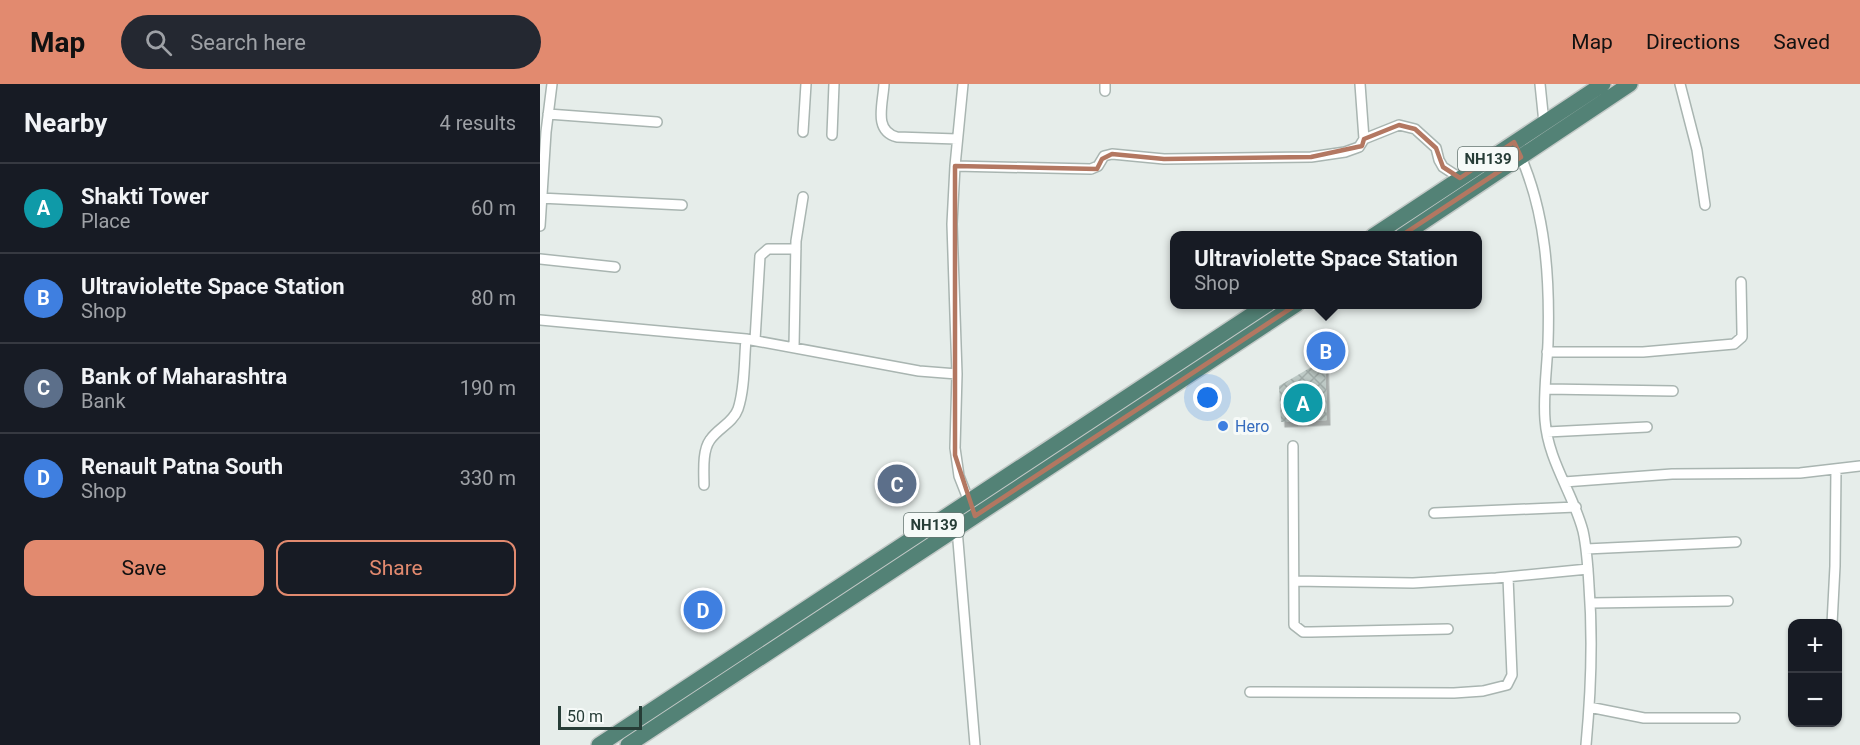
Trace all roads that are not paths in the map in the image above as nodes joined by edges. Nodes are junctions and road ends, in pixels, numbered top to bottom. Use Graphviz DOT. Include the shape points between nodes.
graph roads {
  1 [pos="552,84"];
  2 [pos="806,84"];
  3 [pos="834,84"];
  4 [pos="884,84"];
  5 [pos="963,84"];
  6 [pos="1360,84"];
  7 [pos="1540,84"];
  8 [pos="1603,84"];
  9 [pos="1630,84"];
  10 [pos="1680,84"];
  11 [pos="548,114"];
  12 [pos="657,122"];
  13 [pos="1544,123"];
  14 [pos="803,132"];
  15 [pos="832,135"];
  16 [pos="957,139"];
  17 [pos="1364,139"];
  18 [pos="1514,142"];
  19 [pos="1521,157"];
  20 [pos="955,166"];
  21 [pos="1460,178"];
  22 [pos="541,198"];
  23 [pos="803,198"];
  24 [pos="682,205"];
  25 [pos="1706,205"];
  26 [pos="540,226"];
  27 [pos="1380,231"];
  28 [pos="1410,231"];
  29 [pos="796,249"];
  30 [pos="540,259"];
  31 [pos="615,267"];
  32 [pos="1741,282"];
  33 [pos="1260,309"];
  34 [pos="1289,309"];
  35 [pos="540,320"];
  36 [pos="751,339"];
  37 [pos="794,347"];
  38 [pos="1547,352"];
  39 [pos="957,374"];
  40 [pos="1546,389"];
  41 [pos="1673,391"];
  42 [pos="1647,427"];
  43 [pos="1547,432"];
  44 [pos="1293,446"];
  45 [pos="1860,466"];
  46 [pos="1836,469"];
  47 [pos="1564,483"];
  48 [pos="704,485"];
  49 [pos="969,502"];
  50 [pos="1576,507"];
  51 [pos="1434,513"];
  52 [pos="975,516"];
  53 [pos="957,529"];
  54 [pos="1736,542"];
  55 [pos="1586,549"];
  56 [pos="1588,569"];
  57 [pos="1508,577"];
  58 [pos="1294,581"];
  59 [pos="1728,602"];
  60 [pos="1591,603"];
  61 [pos="1832,619"];
  62 [pos="1449,628"];
  63 [pos="1250,693"];
  64 [pos="669,700"];
  65 [pos="1589,707"];
  66 [pos="678,713"];
  67 [pos="1735,718"];
  68 [pos="599,745"];
  69 [pos="628,745"];
  70 [pos="975,745"];
  71 [pos="1586,745"];
  1 -- 11 [label="street"];
  2 -- 14 [label="street"];
  3 -- 15 [label="street"];
  4 -- 16 [label="street" via="882,125 889,135"];
  5 -- 16 [label="street"];
  6 -- 17 [label="street"];
  7 -- 13 [label="street"];
  8 -- 13 [label="highway, NH139"];
  9 -- 19 [label="highway, NH139"];
  10 -- 25 [label="street"];
  11 -- 12 [label="street"];
  11 -- 22 [label="street"];
  13 -- 18 [label="highway, NH139"];
  16 -- 20 [label="street"];
  17 -- 20 [label="street" via="1359,147 1345,152 1311,157 1164,159 1112,154 1104,156 1091,169"];
  17 -- 21 [label="street" via="1400,125 1415,129 1436,148 1443,167"];
  18 -- 19 [label="street"];
  18 -- 21 [label="highway, NH139"];
  19 -- 28 [label="highway, NH139"];
  19 -- 38 [label="street" via="1542,231 1548,302"];
  20 -- 39 [label="street" via="953,278"];
  21 -- 27 [label="highway, NH139"];
  22 -- 24 [label="street"];
  22 -- 26 [label="street"];
  23 -- 29 [label="street"];
  29 -- 36 [label="street" via="768,249 760,256"];
  29 -- 37 [label="street"];
  30 -- 31 [label="street"];
  32 -- 38 [label="street" via="1742,337 1734,344 1643,352"];
  33 -- 49 [label="highway, NH139"];
  34 -- 52 [label="highway, NH139"];
  35 -- 36 [label="street"];
  36 -- 37 [label="street"];
  36 -- 48 [label="street" via="737,410 706,446"];
  37 -- 39 [label="street" via="919,371"];
  38 -- 40 [label="street"];
  39 -- 49 [label="street" via="955,455"];
  40 -- 41 [label="street"];
  40 -- 43 [label="street"];
  42 -- 43 [label="street"];
  43 -- 47 [label="street"];
  44 -- 58 [label="street"];
  45 -- 46 [label="street"];
  46 -- 47 [label="street" via="1672,474"];
  46 -- 61 [label="street"];
  47 -- 50 [label="street"];
  49 -- 52 [label="street"];
  49 -- 64 [label="highway, NH139"];
  50 -- 51 [label="street"];
  50 -- 55 [label="street"];
  52 -- 53 [label="highway, NH139"];
  53 -- 66 [label="highway, NH139"];
  53 -- 70 [label="street"];
  54 -- 55 [label="street"];
  55 -- 56 [label="street"];
  56 -- 57 [label="street"];
  56 -- 60 [label="street"];
  57 -- 58 [label="street" via="1413,583"];
  57 -- 63 [label="street" via="1512,675 1507,685 1454,693"];
  58 -- 62 [label="street" via="1294,625 1303,632"];
  59 -- 60 [label="street"];
  60 -- 65 [label="street"];
  64 -- 66 [label="highway"];
  64 -- 68 [label="highway, NH139"];
  65 -- 67 [label="street" via="1644,718"];
  65 -- 71 [label="street"];
  66 -- 69 [label="highway, NH139"];
}
